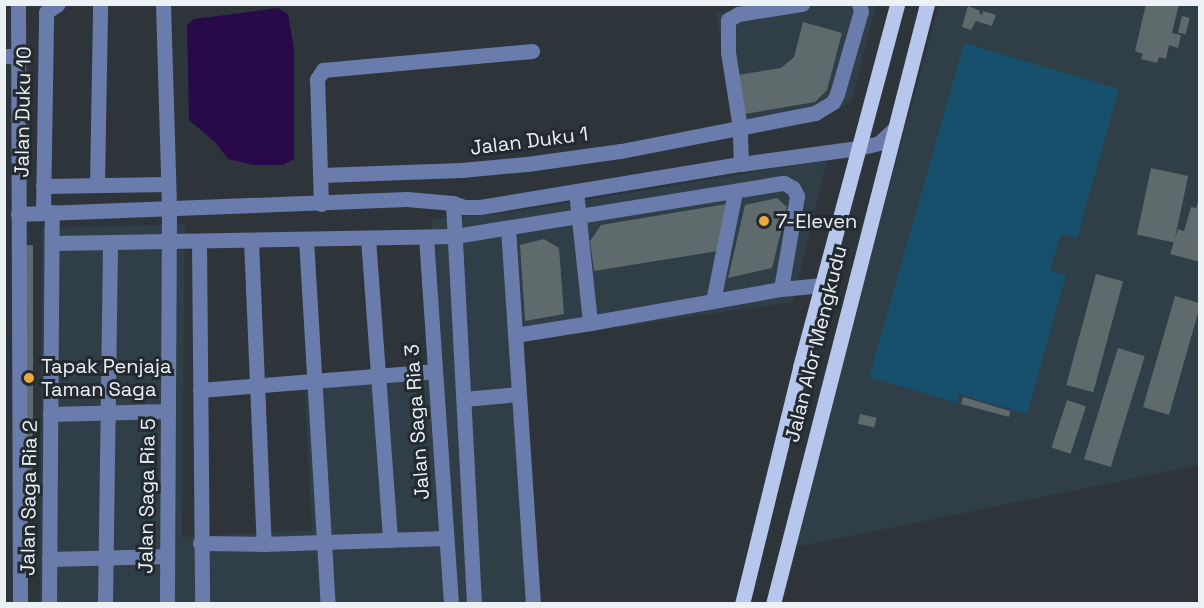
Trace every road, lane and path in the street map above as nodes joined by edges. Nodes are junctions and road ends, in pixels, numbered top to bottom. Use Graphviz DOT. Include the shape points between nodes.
graph roads {
  1 [pos="18,4"];
  2 [pos="100,4"];
  3 [pos="163,4"];
  4 [pos="802,4"];
  5 [pos="860,4"];
  6 [pos="897,4"];
  7 [pos="927,4"];
  8 [pos="52,8"];
  9 [pos="532,51"];
  10 [pos="12,56"];
  11 [pos="740,128"];
  12 [pos="894,129"];
  13 [pos="858,148"];
  14 [pos="741,164"];
  15 [pos="321,175"];
  16 [pos="98,184"];
  17 [pos="168,184"];
  18 [pos="43,186"];
  19 [pos="576,191"];
  20 [pos="735,192"];
  21 [pos="453,203"];
  22 [pos="321,204"];
  23 [pos="169,208"];
  24 [pos="48,213"];
  25 [pos="18,214"];
  26 [pos="579,216"];
  27 [pos="508,228"];
  28 [pos="455,236"];
  29 [pos="426,237"];
  30 [pos="368,238"];
  31 [pos="306,239"];
  32 [pos="250,240"];
  33 [pos="169,241"];
  34 [pos="199,241"];
  35 [pos="110,242"];
  36 [pos="52,243"];
  37 [pos="823,285"];
  38 [pos="781,289"];
  39 [pos="713,301"];
  40 [pos="590,323"];
  41 [pos="515,335"];
  42 [pos="434,371"];
  43 [pos="377,376"];
  44 [pos="316,382"];
  45 [pos="256,387"];
  46 [pos="200,390"];
  47 [pos="519,394"];
  48 [pos="464,399"];
  49 [pos="168,411"];
  50 [pos="107,412"];
  51 [pos="50,414"];
  52 [pos="446,538"];
  53 [pos="390,540"];
  54 [pos="200,543"];
  55 [pos="326,543"];
  56 [pos="264,544"];
  57 [pos="167,556"];
  58 [pos="106,558"];
  59 [pos="49,559"];
  60 [pos="20,603"];
  61 [pos="49,603"];
  62 [pos="105,603"];
  63 [pos="167,603"];
  64 [pos="202,603"];
  65 [pos="328,603"];
  66 [pos="451,603"];
  67 [pos="474,603"];
  68 [pos="533,603"];
  69 [pos="742,603"];
  70 [pos="772,603"];
  1 -- 10 [label="street"];
  2 -- 16 [label="street"];
  3 -- 17 [label="street, Jalan Saga Ria 5"];
  4 -- 11 [label="street" via="738,14 728,20 728,52"];
  5 -- 11 [label="street, Jalan Duku 1" via="833,102 815,113"];
  6 -- 13 [label="main road, Jalan Alor Mengkudu"];
  7 -- 12 [label="main road, Jalan Alor Mengkudu"];
  8 -- 18 [label="street, Jalan Duku 10"];
  9 -- 15 [label="street" via="323,70 317,79"];
  10 -- 25 [label="street"];
  11 -- 14 [label="street"];
  11 -- 15 [label="street, Jalan Duku 1" via="527,164 461,171"];
  12 -- 13 [label="street" via="879,143"];
  12 -- 70 [label="main road, Jalan Alor Mengkudu"];
  13 -- 14 [label="street"];
  13 -- 37 [label="main road, Jalan Alor Mengkudu"];
  14 -- 19 [label="street"];
  15 -- 22 [label="street"];
  16 -- 17 [label="street"];
  16 -- 18 [label="street"];
  17 -- 23 [label="street, Jalan Saga Ria 5"];
  18 -- 24 [label="street, Jalan Duku 10"];
  19 -- 21 [label="street" via="480,207"];
  19 -- 26 [label="street"];
  20 -- 26 [label="street"];
  20 -- 38 [label="street" via="784,183 793,188 796,196"];
  20 -- 39 [label="street"];
  21 -- 22 [label="street" via="407,198"];
  21 -- 28 [label="street"];
  22 -- 23 [label="street"];
  23 -- 24 [label="street"];
  23 -- 33 [label="street, Jalan Saga Ria 5"];
  24 -- 25 [label="street"];
  24 -- 36 [label="street, Jalan Saga Ria 2"];
  25 -- 60 [label="street"];
  26 -- 27 [label="street"];
  26 -- 40 [label="street"];
  27 -- 28 [label="street"];
  27 -- 41 [label="street"];
  28 -- 29 [label="street"];
  28 -- 48 [label="street"];
  29 -- 30 [label="street"];
  29 -- 42 [label="street, Jalan Saga Ria 3"];
  30 -- 31 [label="street"];
  30 -- 43 [label="street"];
  31 -- 32 [label="street"];
  31 -- 44 [label="street"];
  32 -- 34 [label="street"];
  32 -- 45 [label="street"];
  33 -- 34 [label="street"];
  33 -- 35 [label="street"];
  33 -- 49 [label="street, Jalan Saga Ria 5"];
  34 -- 46 [label="street"];
  35 -- 36 [label="street"];
  35 -- 50 [label="street"];
  36 -- 51 [label="street, Jalan Saga Ria 2"];
  37 -- 38 [label="street"];
  37 -- 69 [label="main road, Jalan Alor Mengkudu"];
  38 -- 39 [label="street"];
  39 -- 40 [label="street"];
  40 -- 41 [label="street"];
  41 -- 47 [label="street"];
  42 -- 43 [label="street"];
  42 -- 52 [label="street, Jalan Saga Ria 3"];
  43 -- 44 [label="street"];
  43 -- 53 [label="street"];
  44 -- 45 [label="street"];
  44 -- 55 [label="street"];
  45 -- 46 [label="street"];
  45 -- 56 [label="street"];
  46 -- 54 [label="street"];
  47 -- 48 [label="street"];
  47 -- 68 [label="street"];
  48 -- 67 [label="street"];
  49 -- 50 [label="street"];
  49 -- 57 [label="street, Jalan Saga Ria 5"];
  50 -- 51 [label="street"];
  50 -- 58 [label="street"];
  51 -- 59 [label="street, Jalan Saga Ria 2"];
  52 -- 53 [label="street"];
  52 -- 66 [label="street, Jalan Saga Ria 3"];
  53 -- 55 [label="street"];
  54 -- 56 [label="street"];
  54 -- 64 [label="street"];
  55 -- 56 [label="street"];
  55 -- 65 [label="street"];
  57 -- 58 [label="street"];
  57 -- 63 [label="street, Jalan Saga Ria 5"];
  58 -- 59 [label="street"];
  58 -- 62 [label="street"];
  59 -- 61 [label="street, Jalan Saga Ria 2"];
}
